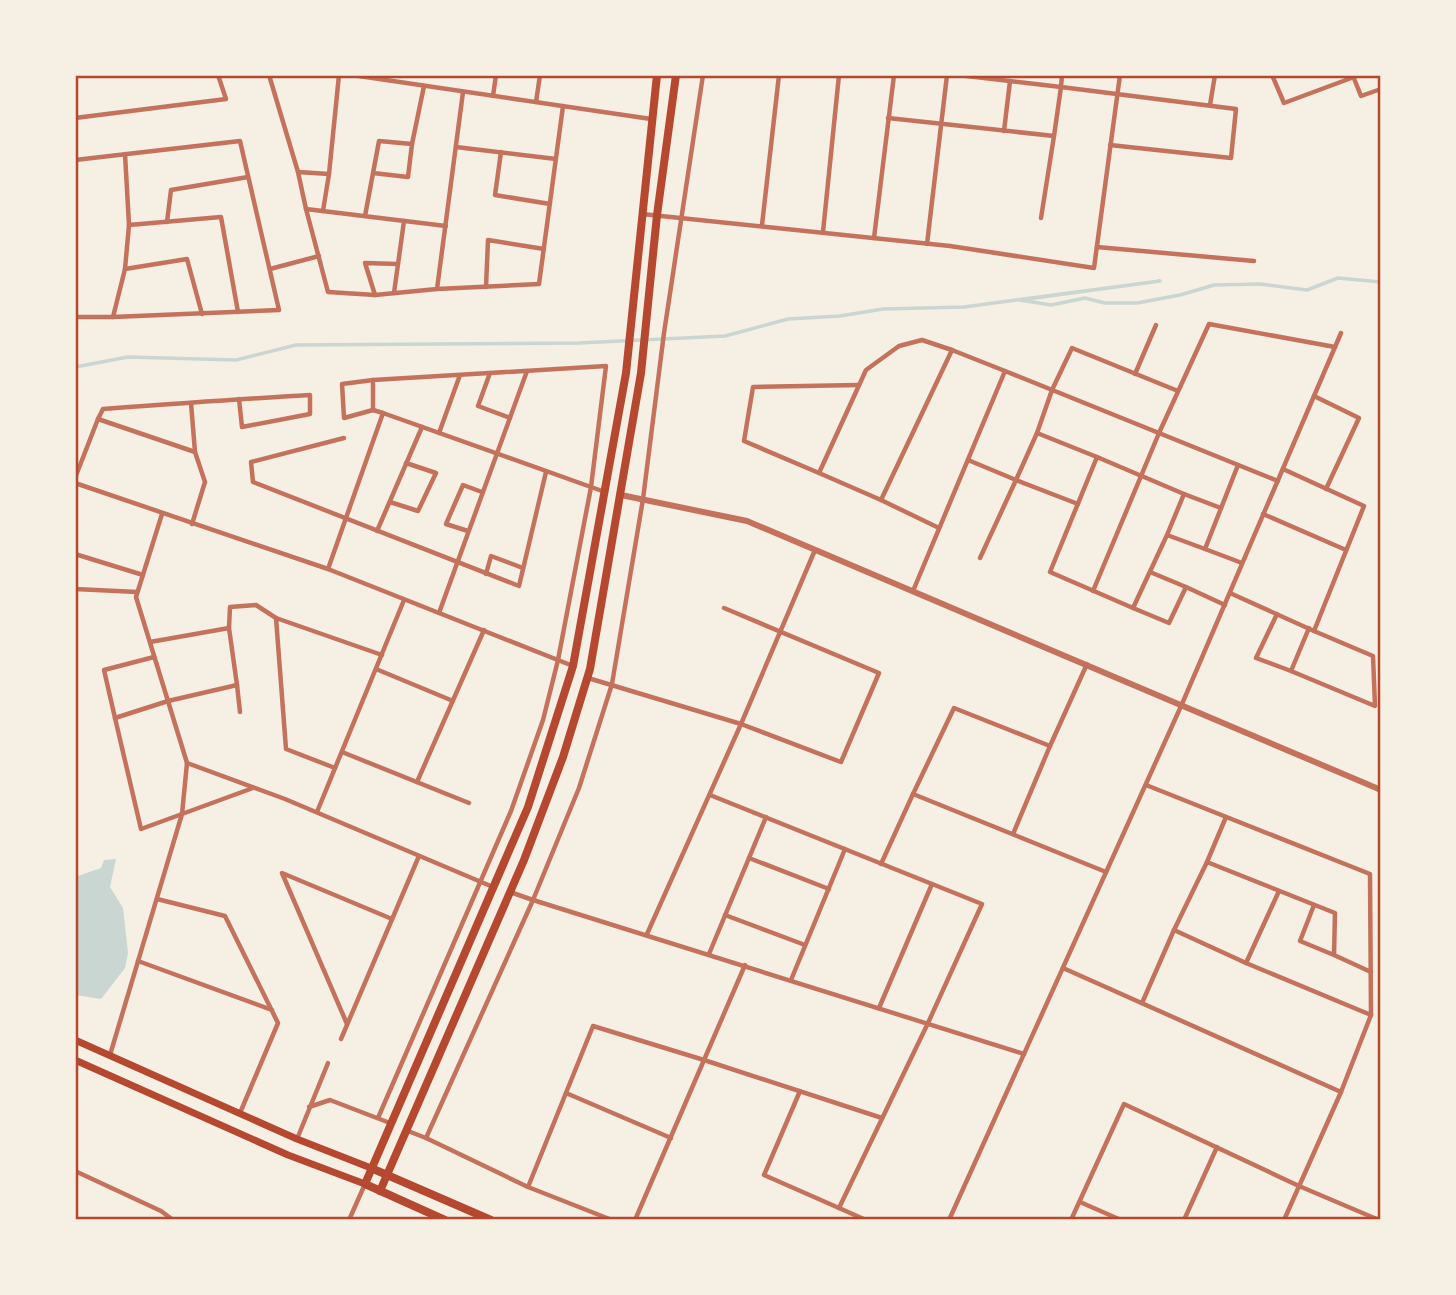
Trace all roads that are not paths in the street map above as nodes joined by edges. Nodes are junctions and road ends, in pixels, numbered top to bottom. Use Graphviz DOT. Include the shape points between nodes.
graph roads {
  1 [pos="218,75"];
  2 [pos="269,75"];
  3 [pos="339,75"];
  4 [pos="352,75"];
  5 [pos="401,75"];
  6 [pos="496,75"];
  7 [pos="540,75"];
  8 [pos="654,75"];
  9 [pos="676,75"];
  10 [pos="703,75"];
  11 [pos="779,75"];
  12 [pos="839,75"];
  13 [pos="894,75"];
  14 [pos="947,75"];
  15 [pos="958,75"];
  16 [pos="1062,75"];
  17 [pos="1120,75"];
  18 [pos="1214,75"];
  19 [pos="1272,75"];
  20 [pos="1353,76"];
  21 [pos="1006,79"];
  22 [pos="400,82"];
  23 [pos="424,86"];
  24 [pos="1061,87"];
  25 [pos="1381,89"];
  26 [pos="463,92"];
  27 [pos="1117,93"];
  28 [pos="493,96"];
  29 [pos="536,102"];
  30 [pos="1210,105"];
  31 [pos="563,106"];
  32 [pos="75,118"];
  33 [pos="888,118"];
  34 [pos="651,119"];
  35 [pos="941,124"];
  36 [pos="1004,131"];
  37 [pos="1054,136"];
  38 [pos="412,144"];
  39 [pos="1110,145"];
  40 [pos="456,147"];
  41 [pos="501,152"];
  42 [pos="125,154"];
  43 [pos="556,159"];
  44 [pos="75,160"];
  45 [pos="298,172"];
  46 [pos="373,173"];
  47 [pos="328,174"];
  48 [pos="248,177"];
  49 [pos="550,204"];
  50 [pos="306,209"];
  51 [pos="323,211"];
  52 [pos="641,214"];
  53 [pos="657,215"];
  54 [pos="365,216"];
  55 [pos="682,218"];
  56 [pos="1041,218"];
  57 [pos="404,221"];
  58 [pos="167,222"];
  59 [pos="129,225"];
  60 [pos="762,225"];
  61 [pos="446,226"];
  62 [pos="822,232"];
  63 [pos="874,238"];
  64 [pos="926,244"];
  65 [pos="1097,247"];
  66 [pos="544,249"];
  67 [pos="318,256"];
  68 [pos="1254,261"];
  69 [pos="398,264"];
  70 [pos="124,269"];
  71 [pos="270,269"];
  72 [pos="486,287"];
  73 [pos="437,289"];
  74 [pos="394,293"];
  75 [pos="375,295"];
  76 [pos="239,312"];
  77 [pos="202,314"];
  78 [pos="75,317"];
  79 [pos="113,317"];
  80 [pos="1156,325"];
  81 [pos="1341,333"];
  82 [pos="1335,347"];
  83 [pos="952,350"];
  84 [pos="527,371"];
  85 [pos="1005,371"];
  86 [pos="490,373"];
  87 [pos="1135,374"];
  88 [pos="460,375"];
  89 [pos="373,380"];
  90 [pos="859,385"];
  91 [pos="1052,390"];
  92 [pos="1178,391"];
  93 [pos="1314,396"];
  94 [pos="239,399"];
  95 [pos="191,403"];
  96 [pos="373,410"];
  97 [pos="383,413"];
  98 [pos="510,418"];
  99 [pos="98,419"];
  100 [pos="422,427"];
  101 [pos="439,433"];
  102 [pos="1037,433"];
  103 [pos="1159,433"];
  104 [pos="344,438"];
  105 [pos="195,452"];
  106 [pos="496,454"];
  107 [pos="1097,457"];
  108 [pos="968,460"];
  109 [pos="406,463"];
  110 [pos="1238,465"];
  111 [pos="1283,469"];
  112 [pos="546,471"];
  113 [pos="819,473"];
  114 [pos="1142,476"];
  115 [pos="75,480"];
  116 [pos="1016,480"];
  117 [pos="1278,481"];
  118 [pos="590,488"];
  119 [pos="1326,489"];
  120 [pos="483,492"];
  121 [pos="605,492"];
  122 [pos="1184,494"];
  123 [pos="621,495"];
  124 [pos="643,499"];
  125 [pos="881,500"];
  126 [pos="390,502"];
  127 [pos="1078,504"];
  128 [pos="1221,508"];
  129 [pos="162,514"];
  130 [pos="1263,514"];
  131 [pos="346,518"];
  132 [pos="192,524"];
  133 [pos="939,528"];
  134 [pos="377,531"];
  135 [pos="468,531"];
  136 [pos="1167,535"];
  137 [pos="1205,549"];
  138 [pos="816,550"];
  139 [pos="1346,550"];
  140 [pos="75,554"];
  141 [pos="980,558"];
  142 [pos="457,562"];
  143 [pos="1242,563"];
  144 [pos="523,568"];
  145 [pos="328,569"];
  146 [pos="1150,572"];
  147 [pos="486,573"];
  148 [pos="143,575"];
  149 [pos="1186,587"];
  150 [pos="75,589"];
  151 [pos="913,591"];
  152 [pos="1093,591"];
  153 [pos="137,592"];
  154 [pos="1230,593"];
  155 [pos="404,600"];
  156 [pos="1225,605"];
  157 [pos="724,608"];
  158 [pos="1133,608"];
  159 [pos="439,613"];
  160 [pos="1277,614"];
  161 [pos="276,618"];
  162 [pos="229,628"];
  163 [pos="484,630"];
  164 [pos="1311,630"];
  165 [pos="781,631"];
  166 [pos="150,642"];
  167 [pos="382,655"];
  168 [pos="154,657"];
  169 [pos="558,660"];
  170 [pos="1087,664"];
  171 [pos="573,666"];
  172 [pos="376,669"];
  173 [pos="1291,671"];
  174 [pos="587,678"];
  175 [pos="612,684"];
  176 [pos="237,685"];
  177 [pos="168,701"];
  178 [pos="453,701"];
  179 [pos="1182,704"];
  180 [pos="240,712"];
  181 [pos="115,718"];
  182 [pos="741,724"];
  183 [pos="1051,746"];
  184 [pos="342,752"];
  185 [pos="187,763"];
  186 [pos="335,768"];
  187 [pos="417,782"];
  188 [pos="1146,785"];
  189 [pos="254,788"];
  190 [pos="1381,790"];
  191 [pos="913,794"];
  192 [pos="710,795"];
  193 [pos="468,803"];
  194 [pos="317,812"];
  195 [pos="182,814"];
  196 [pos="766,817"];
  197 [pos="1226,817"];
  198 [pos="1013,834"];
  199 [pos="845,849"];
  200 [pos="419,856"];
  201 [pos="749,858"];
  202 [pos="1207,862"];
  203 [pos="881,864"];
  204 [pos="1106,872"];
  205 [pos="480,881"];
  206 [pos="932,884"];
  207 [pos="495,888"];
  208 [pos="829,889"];
  209 [pos="1279,891"];
  210 [pos="510,892"];
  211 [pos="157,899"];
  212 [pos="533,900"];
  213 [pos="1314,905"];
  214 [pos="725,915"];
  215 [pos="392,919"];
  216 [pos="1174,930"];
  217 [pos="647,934"];
  218 [pos="805,945"];
  219 [pos="709,954"];
  220 [pos="1334,955"];
  221 [pos="138,961"];
  222 [pos="1246,963"];
  223 [pos="745,965"];
  224 [pos="1063,968"];
  225 [pos="1371,972"];
  226 [pos="791,980"];
  227 [pos="1142,1003"];
  228 [pos="879,1008"];
  229 [pos="272,1010"];
  230 [pos="1371,1015"];
  231 [pos="928,1023"];
  232 [pos="347,1024"];
  233 [pos="341,1039"];
  234 [pos="75,1040"];
  235 [pos="1024,1054"];
  236 [pos="110,1056"];
  237 [pos="75,1060"];
  238 [pos="704,1060"];
  239 [pos="328,1063"];
  240 [pos="800,1091"];
  241 [pos="1341,1092"];
  242 [pos="566,1093"];
  243 [pos="309,1107"];
  244 [pos="240,1113"];
  245 [pos="379,1118"];
  246 [pos="883,1118"];
  247 [pos="390,1123"];
  248 [pos="408,1131"];
  249 [pos="426,1138"];
  250 [pos="670,1138"];
  251 [pos="297,1139"];
  252 [pos="1217,1147"];
  253 [pos="372,1168"];
  254 [pos="75,1171"];
  255 [pos="387,1174"];
  256 [pos="365,1184"];
  257 [pos="1299,1186"];
  258 [pos="528,1187"];
  259 [pos="380,1191"];
  260 [pos="1080,1202"];
  261 [pos="839,1208"];
  262 [pos="428,1216"];
  263 [pos="173,1220"];
  264 [pos="349,1220"];
  265 [pos="445,1220"];
  266 [pos="491,1220"];
  267 [pos="612,1220"];
  268 [pos="635,1220"];
  269 [pos="866,1220"];
  270 [pos="949,1220"];
  271 [pos="1071,1220"];
  272 [pos="1121,1220"];
  273 [pos="1184,1220"];
  274 [pos="1284,1220"];
  275 [pos="1379,1220"];
  1 -- 32 [label="street" via="226,99"];
  2 -- 45 [label="street"];
  3 -- 47 [label="street"];
  4 -- 22 [label="street"];
  5 -- 22 [label="street"];
  6 -- 28 [label="street"];
  7 -- 29 [label="street"];
  8 -- 34 [label="highway"];
  9 -- 53 [label="highway"];
  10 -- 55 [label="street"];
  11 -- 60 [label="street"];
  12 -- 62 [label="street"];
  13 -- 33 [label="street"];
  14 -- 35 [label="street"];
  15 -- 21 [label="street"];
  16 -- 24 [label="street"];
  17 -- 27 [label="street"];
  18 -- 30 [label="street"];
  19 -- 20 [label="street" via="1284,103"];
  20 -- 25 [label="street" via="1361,96"];
  21 -- 24 [label="street"];
  21 -- 36 [label="street"];
  22 -- 23 [label="street"];
  23 -- 26 [label="street"];
  23 -- 38 [label="street"];
  24 -- 27 [label="street"];
  24 -- 37 [label="street"];
  26 -- 28 [label="street"];
  26 -- 40 [label="street"];
  27 -- 30 [label="street"];
  27 -- 39 [label="street"];
  28 -- 29 [label="street"];
  29 -- 31 [label="street"];
  30 -- 39 [label="street" via="1236,108 1231,158"];
  31 -- 34 [label="street"];
  31 -- 43 [label="street"];
  33 -- 35 [label="street"];
  33 -- 63 [label="street"];
  34 -- 52 [label="highway"];
  35 -- 36 [label="street"];
  35 -- 64 [label="street"];
  36 -- 37 [label="street"];
  37 -- 56 [label="street"];
  38 -- 46 [label="street" via="379,141"];
  38 -- 46 [label="street" via="408,177"];
  39 -- 65 [label="street"];
  40 -- 41 [label="street"];
  40 -- 61 [label="street"];
  41 -- 43 [label="street"];
  41 -- 49 [label="street" via="495,195"];
  42 -- 44 [label="street"];
  42 -- 48 [label="street" via="240,141"];
  42 -- 59 [label="street"];
  43 -- 49 [label="street"];
  45 -- 47 [label="street"];
  45 -- 50 [label="street"];
  46 -- 54 [label="street"];
  47 -- 51 [label="street"];
  48 -- 58 [label="street" via="171,190"];
  48 -- 71 [label="street"];
  49 -- 66 [label="street"];
  50 -- 51 [label="street"];
  50 -- 67 [label="street"];
  51 -- 54 [label="street"];
  52 -- 53 [label="street"];
  52 -- 121 [label="highway" via="626,373"];
  53 -- 55 [label="street"];
  53 -- 123 [label="highway" via="641,373"];
  54 -- 57 [label="street"];
  55 -- 60 [label="street"];
  55 -- 124 [label="street"];
  57 -- 61 [label="street"];
  57 -- 69 [label="street"];
  58 -- 59 [label="street"];
  58 -- 76 [label="street" via="221,217"];
  59 -- 70 [label="street"];
  60 -- 62 [label="street"];
  61 -- 73 [label="street"];
  62 -- 63 [label="street"];
  63 -- 64 [label="street"];
  64 -- 65 [label="street" via="1094,268"];
  65 -- 68 [label="street"];
  66 -- 72 [label="street" via="539,284"];
  66 -- 72 [label="street" via="488,240"];
  67 -- 71 [label="street"];
  67 -- 75 [label="street" via="328,292"];
  69 -- 74 [label="street"];
  69 -- 75 [label="street" via="365,263"];
  70 -- 77 [label="street" via="187,259"];
  70 -- 79 [label="street"];
  71 -- 76 [label="street" via="279,310"];
  72 -- 73 [label="street"];
  73 -- 74 [label="street"];
  74 -- 75 [label="street"];
  76 -- 77 [label="street"];
  77 -- 79 [label="street"];
  78 -- 79 [label="street"];
  80 -- 87 [label="street"];
  81 -- 82 [label="street"];
  82 -- 92 [label="street" via="1209,324"];
  82 -- 93 [label="street"];
  83 -- 85 [label="street"];
  83 -- 90 [label="street" via="922,340 899,346 866,370"];
  83 -- 125 [label="street"];
  84 -- 86 [label="street"];
  84 -- 98 [label="street"];
  84 -- 118 [label="street" via="606,366"];
  85 -- 91 [label="street"];
  85 -- 108 [label="street"];
  86 -- 88 [label="street"];
  86 -- 98 [label="street" via="478,406"];
  87 -- 91 [label="street" via="1072,348"];
  87 -- 92 [label="street"];
  88 -- 89 [label="street"];
  88 -- 101 [label="street"];
  89 -- 96 [label="street"];
  89 -- 96 [label="street" via="342,384 344,418"];
  90 -- 113 [label="street"];
  90 -- 113 [label="street" via="753,387 744,441"];
  91 -- 102 [label="street"];
  91 -- 103 [label="street"];
  92 -- 103 [label="street"];
  93 -- 111 [label="street"];
  93 -- 119 [label="street" via="1359,418"];
  94 -- 94 [label="street" via="310,394 310,414 242,427"];
  94 -- 95 [label="street"];
  95 -- 99 [label="street" via="103,409"];
  95 -- 105 [label="street"];
  96 -- 97 [label="street"];
  97 -- 100 [label="street"];
  97 -- 131 [label="street"];
  98 -- 106 [label="street"];
  99 -- 105 [label="street"];
  99 -- 115 [label="street"];
  100 -- 101 [label="street"];
  100 -- 109 [label="street"];
  101 -- 106 [label="street"];
  102 -- 107 [label="street"];
  102 -- 116 [label="street"];
  103 -- 110 [label="street"];
  103 -- 114 [label="street"];
  104 -- 131 [label="street" via="251,462 253,482"];
  105 -- 132 [label="street" via="205,482"];
  106 -- 112 [label="street"];
  106 -- 120 [label="street"];
  107 -- 114 [label="street"];
  107 -- 127 [label="street"];
  108 -- 116 [label="street"];
  108 -- 133 [label="street"];
  109 -- 126 [label="street"];
  109 -- 126 [label="street" via="436,473 418,512"];
  110 -- 117 [label="street"];
  110 -- 128 [label="street"];
  111 -- 117 [label="street"];
  111 -- 119 [label="street"];
  112 -- 118 [label="street"];
  112 -- 144 [label="street"];
  113 -- 125 [label="street"];
  114 -- 122 [label="street"];
  114 -- 152 [label="street"];
  115 -- 129 [label="street"];
  116 -- 127 [label="street"];
  116 -- 141 [label="street"];
  117 -- 130 [label="street"];
  118 -- 121 [label="street"];
  118 -- 169 [label="street"];
  119 -- 139 [label="street" via="1364,506"];
  120 -- 135 [label="street"];
  120 -- 135 [label="street" via="463,485 446,523"];
  121 -- 123 [label="highway"];
  121 -- 171 [label="highway"];
  122 -- 128 [label="street"];
  122 -- 136 [label="street"];
  123 -- 124 [label="street"];
  123 -- 174 [label="highway"];
  124 -- 138 [label="street" via="747,521"];
  124 -- 175 [label="street"];
  125 -- 133 [label="street"];
  126 -- 134 [label="street"];
  127 -- 152 [label="street" via="1050,572"];
  128 -- 137 [label="street"];
  129 -- 132 [label="street"];
  129 -- 148 [label="street"];
  130 -- 139 [label="street"];
  130 -- 143 [label="street"];
  131 -- 134 [label="street"];
  131 -- 145 [label="street"];
  132 -- 145 [label="street"];
  133 -- 151 [label="street"];
  134 -- 142 [label="street"];
  135 -- 142 [label="street"];
  136 -- 137 [label="street"];
  136 -- 146 [label="street"];
  137 -- 143 [label="street"];
  138 -- 151 [label="street"];
  138 -- 165 [label="street"];
  139 -- 164 [label="street"];
  140 -- 148 [label="street"];
  142 -- 147 [label="street"];
  142 -- 159 [label="street"];
  143 -- 154 [label="street"];
  144 -- 147 [label="street" via="491,556"];
  144 -- 147 [label="street" via="519,586"];
  145 -- 155 [label="street"];
  146 -- 149 [label="street"];
  146 -- 158 [label="street"];
  148 -- 153 [label="street"];
  149 -- 156 [label="street"];
  149 -- 158 [label="street" via="1169,623"];
  150 -- 153 [label="street"];
  151 -- 170 [label="street"];
  152 -- 158 [label="street"];
  153 -- 166 [label="street"];
  154 -- 156 [label="street"];
  154 -- 160 [label="street"];
  155 -- 159 [label="street"];
  155 -- 167 [label="street"];
  156 -- 179 [label="street"];
  157 -- 165 [label="street"];
  159 -- 163 [label="street"];
  160 -- 164 [label="street"];
  160 -- 173 [label="street" via="1256,658"];
  161 -- 162 [label="street" via="256,605 230,607"];
  161 -- 167 [label="street"];
  161 -- 186 [label="street" via="286,749"];
  162 -- 166 [label="street"];
  162 -- 176 [label="street"];
  163 -- 169 [label="street"];
  163 -- 178 [label="street"];
  164 -- 173 [label="street"];
  164 -- 173 [label="street" via="1373,656 1375,706"];
  165 -- 182 [label="street"];
  165 -- 182 [label="street" via="879,673 863,711 841,762"];
  166 -- 168 [label="street"];
  167 -- 172 [label="street"];
  168 -- 177 [label="street"];
  168 -- 181 [label="street" via="104,670"];
  169 -- 171 [label="street"];
  169 -- 205 [label="street" via="511,811"];
  170 -- 179 [label="street"];
  170 -- 183 [label="street"];
  171 -- 207 [label="highway" via="528,807"];
  172 -- 178 [label="street"];
  172 -- 184 [label="street"];
  174 -- 175 [label="street"];
  174 -- 210 [label="highway" via="546,804"];
  175 -- 182 [label="street"];
  175 -- 212 [label="street" via="579,788"];
  176 -- 177 [label="street"];
  176 -- 180 [label="street"];
  177 -- 181 [label="street"];
  177 -- 185 [label="street"];
  178 -- 187 [label="street"];
  179 -- 188 [label="street"];
  179 -- 190 [label="street"];
  181 -- 195 [label="street" via="141,829"];
  182 -- 192 [label="street"];
  183 -- 191 [label="street" via="954,708"];
  183 -- 198 [label="street"];
  184 -- 186 [label="street"];
  184 -- 187 [label="street"];
  185 -- 189 [label="street"];
  185 -- 195 [label="street"];
  186 -- 194 [label="street"];
  187 -- 193 [label="street"];
  188 -- 197 [label="street"];
  188 -- 204 [label="street"];
  189 -- 194 [label="street"];
  189 -- 195 [label="street"];
  191 -- 198 [label="street"];
  191 -- 203 [label="street"];
  192 -- 196 [label="street"];
  192 -- 217 [label="street"];
  194 -- 200 [label="street"];
  195 -- 211 [label="street"];
  196 -- 199 [label="street"];
  196 -- 201 [label="street"];
  197 -- 202 [label="street"];
  197 -- 225 [label="street" via="1370,874"];
  198 -- 204 [label="street"];
  199 -- 203 [label="street"];
  199 -- 208 [label="street"];
  200 -- 205 [label="street"];
  200 -- 215 [label="street"];
  201 -- 208 [label="street"];
  201 -- 214 [label="street"];
  202 -- 209 [label="street"];
  202 -- 216 [label="street"];
  203 -- 206 [label="street"];
  204 -- 224 [label="street"];
  205 -- 207 [label="street"];
  205 -- 245 [label="street"];
  206 -- 228 [label="street"];
  206 -- 231 [label="street" via="982,904"];
  207 -- 247 [label="highway"];
  208 -- 218 [label="street"];
  209 -- 213 [label="street"];
  209 -- 222 [label="street"];
  210 -- 212 [label="street"];
  210 -- 248 [label="highway"];
  211 -- 221 [label="street"];
  211 -- 229 [label="street" via="225,916"];
  212 -- 217 [label="street"];
  212 -- 249 [label="street"];
  213 -- 220 [label="street" via="1335,913"];
  213 -- 220 [label="street" via="1300,940"];
  214 -- 218 [label="street"];
  214 -- 219 [label="street"];
  215 -- 232 [label="street"];
  215 -- 232 [label="street" via="282,873"];
  216 -- 222 [label="street"];
  216 -- 227 [label="street"];
  217 -- 219 [label="street"];
  218 -- 226 [label="street"];
  219 -- 223 [label="street"];
  220 -- 225 [label="street"];
  221 -- 229 [label="street"];
  221 -- 236 [label="street"];
  222 -- 230 [label="street"];
  223 -- 226 [label="street"];
  223 -- 238 [label="street"];
  224 -- 227 [label="street"];
  224 -- 235 [label="street"];
  225 -- 230 [label="street"];
  226 -- 228 [label="street"];
  227 -- 241 [label="street"];
  228 -- 231 [label="street"];
  229 -- 244 [label="street" via="278,1023"];
  230 -- 241 [label="street"];
  231 -- 235 [label="street"];
  231 -- 246 [label="street"];
  232 -- 233 [label="street"];
  234 -- 236 [label="main road"];
  235 -- 270 [label="street"];
  236 -- 244 [label="main road"];
  237 -- 256 [label="main road" via="288,1155"];
  238 -- 240 [label="street"];
  238 -- 242 [label="street" via="593,1026"];
  238 -- 250 [label="street"];
  239 -- 243 [label="street"];
  240 -- 246 [label="street"];
  240 -- 261 [label="street" via="764,1175"];
  241 -- 257 [label="street"];
  242 -- 250 [label="street"];
  242 -- 258 [label="street"];
  243 -- 245 [label="street" via="330,1100"];
  243 -- 251 [label="street"];
  244 -- 251 [label="main road"];
  245 -- 247 [label="street"];
  246 -- 261 [label="street"];
  247 -- 248 [label="highway"];
  247 -- 253 [label="highway"];
  248 -- 249 [label="street"];
  248 -- 255 [label="highway"];
  249 -- 258 [label="street"];
  250 -- 268 [label="street"];
  251 -- 253 [label="main road"];
  252 -- 257 [label="street"];
  252 -- 260 [label="street" via="1124,1104"];
  252 -- 273 [label="street"];
  253 -- 255 [label="highway"];
  253 -- 256 [label="highway"];
  254 -- 263 [label="street"];
  255 -- 259 [label="highway"];
  255 -- 266 [label="highway"];
  256 -- 259 [label="highway"];
  256 -- 264 [label="street"];
  257 -- 274 [label="street"];
  257 -- 275 [label="street"];
  258 -- 267 [label="street"];
  259 -- 262 [label="highway"];
  260 -- 271 [label="street"];
  260 -- 272 [label="street"];
  261 -- 269 [label="street"];
  262 -- 265 [label="highway"];
}
